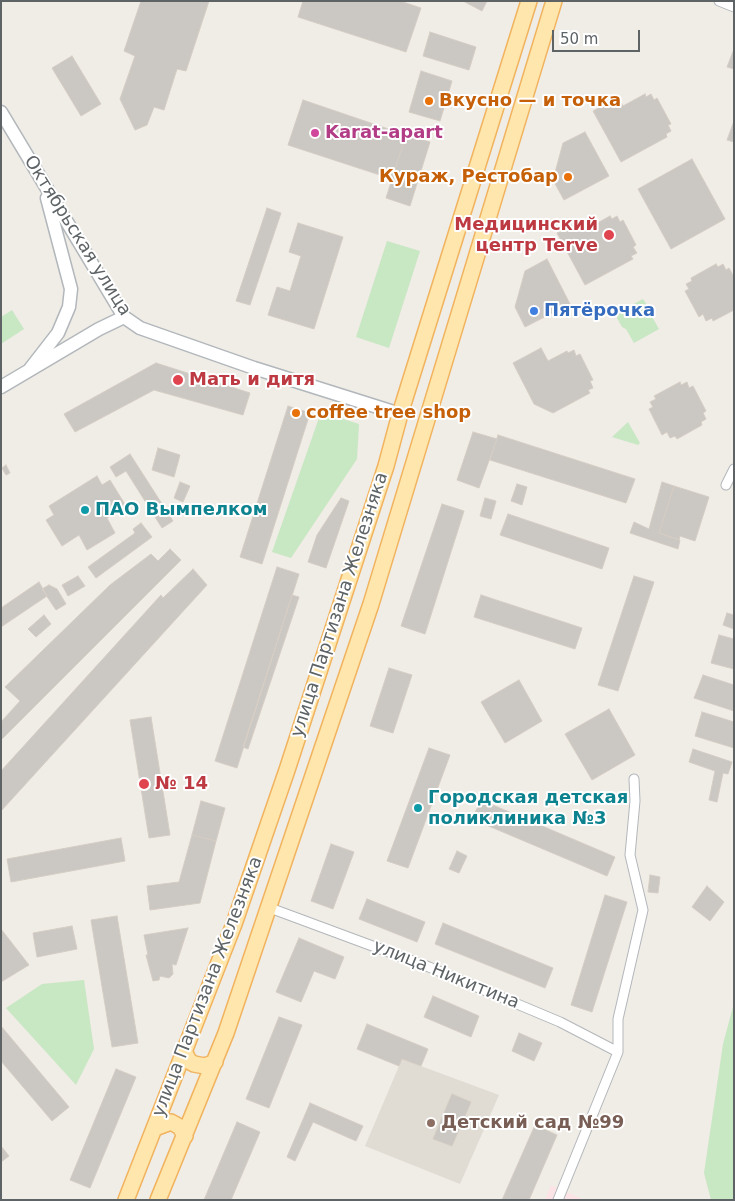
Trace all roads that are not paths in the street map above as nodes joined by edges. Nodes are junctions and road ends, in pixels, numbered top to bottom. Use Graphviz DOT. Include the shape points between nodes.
graph roads {
  1 [pos="529,1"];
  2 [pos="554,1"];
  3 [pos="719,1"];
  4 [pos="734,7"];
  5 [pos="1,112"];
  6 [pos="44,186"];
  7 [pos="124,317"];
  8 [pos="30,369"];
  9 [pos="1,387"];
  10 [pos="400,414"];
  11 [pos="427,414"];
  12 [pos="734,469"];
  13 [pos="726,485"];
  14 [pos="634,779"];
  15 [pos="270,908"];
  16 [pos="618,1052"];
  17 [pos="185,1054"];
  18 [pos="215,1062"];
  19 [pos="154,1128"];
  20 [pos="185,1136"];
  21 [pos="126,1200"];
  22 [pos="158,1200"];
  23 [pos="558,1200"];
  1 -- 10 [label="main road, улица Партизана Железняка"];
  2 -- 11 [label="main road, улица Партизана Железняка"];
  3 -- 4 [label="street"];
  5 -- 6 [label="street, Октябрьская улица"];
  6 -- 7 [label="street, Октябрьская улица"];
  6 -- 8 [label="street" via="71,289 69,307 58,333"];
  7 -- 8 [label="street"];
  7 -- 10 [label="street, Октябрьская улица" via="140,328"];
  8 -- 9 [label="street"];
  10 -- 11 [label="main road"];
  10 -- 17 [label="main road, улица Партизана Железняка" via="287,770"];
  11 -- 15 [label="main road, улица Партизана Железняка" via="371,604"];
  12 -- 13 [label="street"];
  14 -- 16 [label="street" via="630,855 643,910 618,1019"];
  15 -- 16 [label="street, улица Никитина" via="429,967 542,1014"];
  15 -- 18 [label="main road, улица Партизана Железняка"];
  16 -- 23 [label="street"];
  17 -- 18 [label="main road" via="194,1064 206,1066"];
  17 -- 19 [label="main road, улица Партизана Железняка"];
  18 -- 20 [label="main road, улица Партизана Железняка"];
  19 -- 20 [label="main road" via="171,1122 180,1127"];
  19 -- 21 [label="main road, улица Партизана Железняка"];
  20 -- 22 [label="main road, улица Партизана Железняка"];
}
